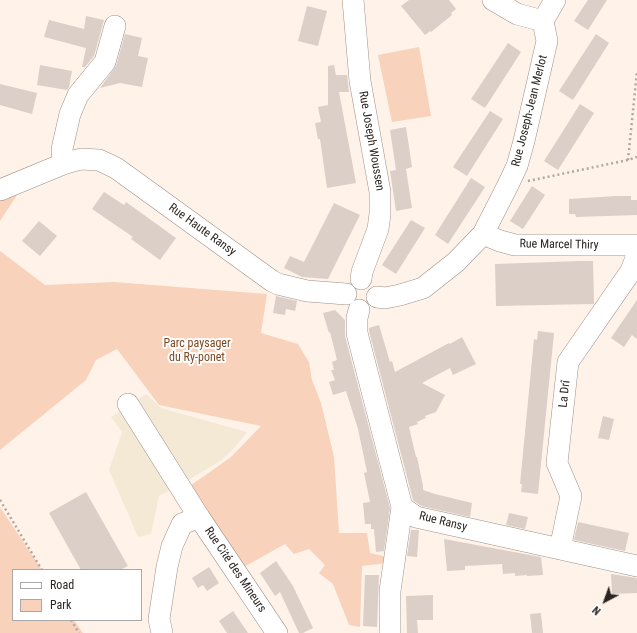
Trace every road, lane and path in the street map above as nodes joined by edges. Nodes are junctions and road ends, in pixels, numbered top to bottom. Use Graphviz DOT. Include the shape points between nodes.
graph roads {
  1 [pos="353,0"];
  2 [pos="493,0"];
  3 [pos="555,0"];
  4 [pos="543,21"];
  5 [pos="115,26"];
  6 [pos="637,71"];
  7 [pos="637,157"];
  8 [pos="628,160"];
  9 [pos="63,164"];
  10 [pos="508,185"];
  11 [pos="0,190"];
  12 [pos="483,234"];
  13 [pos="637,245"];
  14 [pos="637,255"];
  15 [pos="361,279"];
  16 [pos="346,294"];
  17 [pos="377,297"];
  18 [pos="360,310"];
  19 [pos="128,404"];
  20 [pos="0,500"];
  21 [pos="402,507"];
  22 [pos="199,517"];
  23 [pos="560,549"];
  24 [pos="637,566"];
  25 [pos="41,569"];
  26 [pos="72,621"];
  27 [pos="79,633"];
  28 [pos="162,633"];
  29 [pos="277,633"];
  30 [pos="390,633"];
  1 -- 15 [label="street, Rue Joseph Woussen" via="360,81 380,192 378,229"];
  2 -- 4 [label="street" via="517,14"];
  3 -- 4 [label="street"];
  4 -- 10 [label="street, Rue Joseph-Jean Merlot" via="547,41 524,142"];
  5 -- 9 [label="street" via="105,62 78,95 70,114 62,149"];
  6 -- 8 [label="path"];
  7 -- 8 [label="path"];
  8 -- 10 [label="path"];
  9 -- 11 [label="street, Rue Haute Ransy"];
  9 -- 16 [label="street, Rue Haute Ransy" via="81,159 99,160 116,168 278,284 306,291"];
  10 -- 12 [label="street, Rue Joseph-Jean Merlot"];
  12 -- 13 [label="street, Rue Marcel Thiry" via="515,245"];
  12 -- 17 [label="street, Rue Joseph-Jean Merlot" via="456,262 423,288 385,298"];
  14 -- 23 [label="street, La Drî" via="631,270 568,362 557,463 571,496"];
  15 -- 16 [label="street" via="349,285"];
  15 -- 17 [label="street" via="374,284"];
  16 -- 18 [label="street" via="348,303"];
  17 -- 18 [label="street" via="373,306"];
  18 -- 21 [label="street" via="357,333"];
  19 -- 22 [label="street"];
  20 -- 25 [label="path"];
  21 -- 23 [label="street, Rue Ransy" via="416,517"];
  21 -- 30 [label="street" via="390,591"];
  22 -- 28 [label="street, Rue Cité des Mineurs" via="182,524 172,546 159,618"];
  22 -- 29 [label="street, Rue Cité des Mineurs"];
  23 -- 24 [label="street, Rue Ransy"];
  26 -- 27 [label="path"];
}
